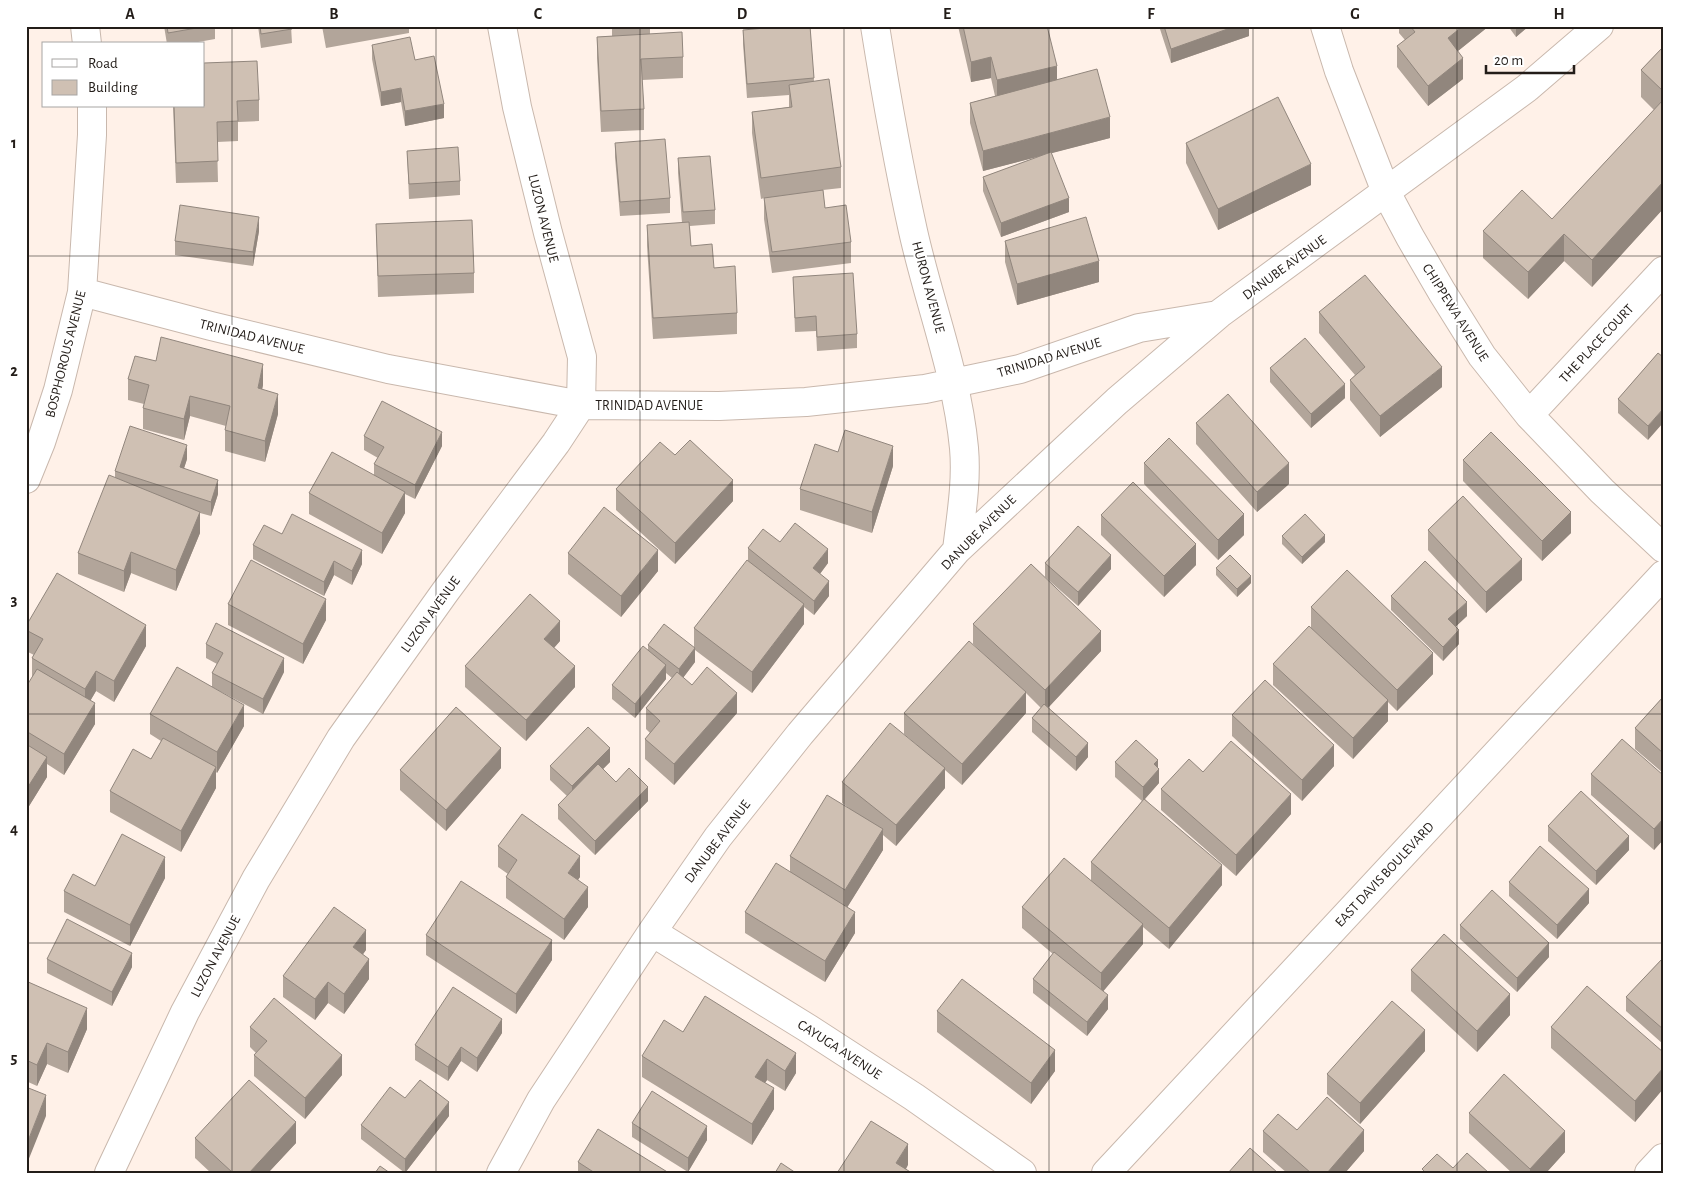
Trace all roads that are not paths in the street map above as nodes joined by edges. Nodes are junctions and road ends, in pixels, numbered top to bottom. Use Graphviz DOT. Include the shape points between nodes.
graph roads {
  1 [pos="85,26"];
  2 [pos="502,26"];
  3 [pos="875,26"];
  4 [pos="1325,26"];
  5 [pos="1599,26"];
  6 [pos="87,42"];
  7 [pos="92,108"];
  8 [pos="1386,192"];
  9 [pos="1663,271"];
  10 [pos="82,292"];
  11 [pos="1219,314"];
  12 [pos="952,383"];
  13 [pos="581,405"];
  14 [pos="1529,415"];
  15 [pos="26,479"];
  16 [pos="1663,548"];
  17 [pos="957,550"];
  18 [pos="1663,575"];
  19 [pos="652,932"];
  20 [pos="1663,1158"];
  21 [pos="109,1173"];
  22 [pos="501,1173"];
  23 [pos="1022,1173"];
  24 [pos="1106,1173"];
  25 [pos="1649,1173"];
  1 -- 6 [label="street"];
  2 -- 13 [label="street, LUZON AVENUE" via="517,107 582,357"];
  3 -- 12 [label="street, HURON AVENUE" via="914,232"];
  4 -- 8 [label="street, CHIPPEWA AVENUE"];
  5 -- 8 [label="street, DANUBE AVENUE" via="1527,88"];
  7 -- 10 [label="street, BOSPHOROUS AVENUE"];
  8 -- 11 [label="street, DANUBE AVENUE"];
  8 -- 14 [label="street, CHIPPEWA AVENUE" via="1482,356"];
  9 -- 14 [label="street, THE PLACE COURT"];
  10 -- 13 [label="street, TRINIDAD AVENUE" via="388,369"];
  10 -- 15 [label="street, BOSPHOROUS AVENUE" via="58,390"];
  11 -- 12 [label="street, TRINIDAD AVENUE" via="1139,328 1020,369"];
  11 -- 17 [label="street, DANUBE AVENUE" via="1117,401"];
  12 -- 13 [label="street, TRINIDAD AVENUE" via="806,402 719,406"];
  12 -- 17 [label="street, HURON AVENUE" via="964,450 964,487"];
  13 -- 21 [label="street, LUZON AVENUE" via="341,738 256,879 185,1012"];
  14 -- 16 [label="street, CHIPPEWA AVENUE" via="1602,491"];
  17 -- 19 [label="street, DANUBE AVENUE" via="800,734 718,837"];
  18 -- 24 [label="street, EAST DAVIS BOULEVARD"];
  19 -- 22 [label="street, DANUBE AVENUE" via="541,1100"];
  19 -- 23 [label="street, CAYUGA AVENUE" via="810,1029"];
  20 -- 25 [label="street"];
}
